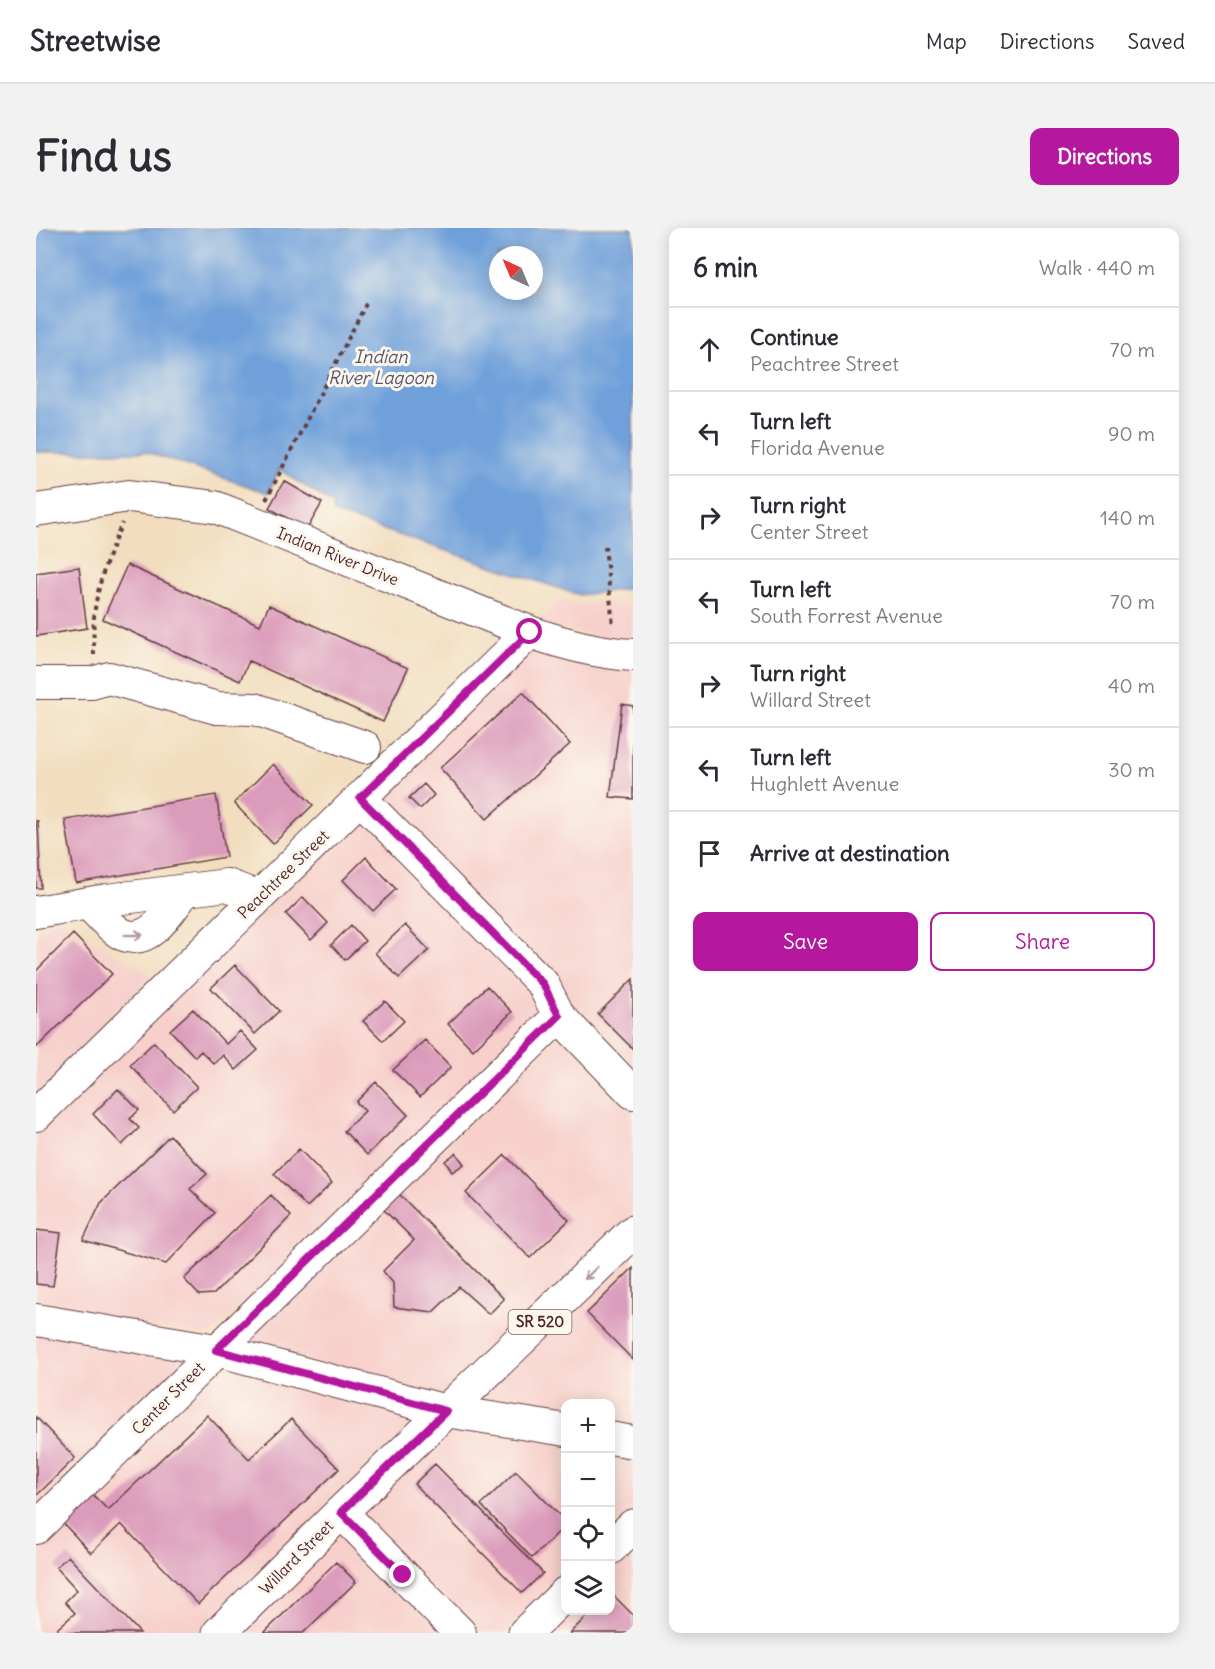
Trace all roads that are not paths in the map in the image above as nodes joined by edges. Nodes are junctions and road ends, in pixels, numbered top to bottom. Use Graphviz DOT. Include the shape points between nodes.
graph roads {
  1 [pos="36,510"];
  2 [pos="530,632"];
  3 [pos="624,654"];
  4 [pos="36,684"];
  5 [pos="364,747"];
  6 [pos="360,798"];
  7 [pos="254,902"];
  8 [pos="36,912"];
  9 [pos="559,1016"];
  10 [pos="633,1093"];
  11 [pos="36,1115"];
  12 [pos="633,1232"];
  13 [pos="36,1320"];
  14 [pos="216,1350"];
  15 [pos="446,1411"];
  16 [pos="561,1429"];
  17 [pos="615,1439"];
  18 [pos="633,1442"];
  19 [pos="341,1512"];
  20 [pos="633,1526"];
  21 [pos="36,1528"];
  22 [pos="615,1543"];
  23 [pos="561,1598"];
  24 [pos="219,1633"];
  25 [pos="460,1633"];
  26 [pos="525,1633"];
  1 -- 2 [label="street, Indian River Drive" via="129,496 215,507"];
  2 -- 3 [label="street, Indian River Drive" via="567,645"];
  2 -- 6 [label="street, Peachtree Street"];
  4 -- 5 [label="street" via="109,678 217,708 255,709"];
  6 -- 7 [label="street, Peachtree Street"];
  6 -- 9 [label="street" via="543,984"];
  7 -- 8 [label="street" via="228,885 185,891 148,934 137,938 123,935 88,903"];
  7 -- 11 [label="street, Peachtree Street"];
  9 -- 10 [label="street"];
  9 -- 14 [label="street, Center Street"];
  12 -- 15 [label="main road, Willard Street / SR 520, one-way"];
  13 -- 14 [label="street"];
  14 -- 15 [label="street"];
  14 -- 21 [label="street, Center Street"];
  15 -- 16 [label="street"];
  15 -- 19 [label="main road, Willard Street / SR 520"];
  17 -- 18 [label="street"];
  19 -- 24 [label="main road, Willard Street / SR 520"];
  19 -- 25 [label="street"];
  20 -- 22 [label="main road"];
  23 -- 26 [label="main road"];
}
